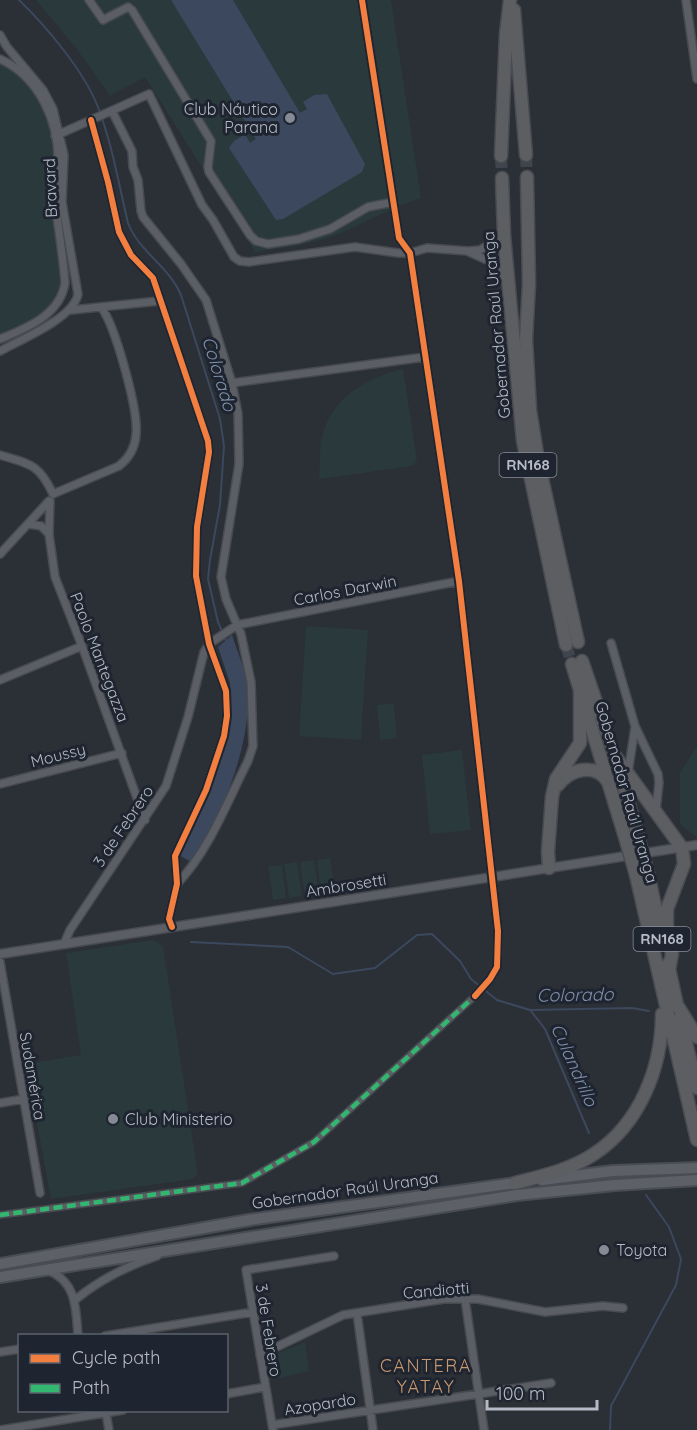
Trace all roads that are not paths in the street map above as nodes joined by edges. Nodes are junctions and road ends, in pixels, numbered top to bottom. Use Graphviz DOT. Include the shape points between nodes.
graph roads {
  1 [pos="89,0"];
  2 [pos="362,0"];
  3 [pos="511,0"];
  4 [pos="686,0"];
  5 [pos="0,35"];
  6 [pos="0,50"];
  7 [pos="0,59"];
  8 [pos="697,79"];
  9 [pos="112,111"];
  10 [pos="91,120"];
  11 [pos="57,135"];
  12 [pos="526,155"];
  13 [pos="501,156"];
  14 [pos="526,177"];
  15 [pos="502,178"];
  16 [pos="393,202"];
  17 [pos="504,235"];
  18 [pos="468,251"];
  19 [pos="410,253"];
  20 [pos="510,282"];
  21 [pos="159,301"];
  22 [pos="101,307"];
  23 [pos="69,310"];
  24 [pos="0,339"];
  25 [pos="0,351"];
  26 [pos="425,357"];
  27 [pos="232,383"];
  28 [pos="0,455"];
  29 [pos="52,497"];
  30 [pos="28,524"];
  31 [pos="49,534"];
  32 [pos="0,554"];
  33 [pos="459,581"];
  34 [pos="234,626"];
  35 [pos="212,642"];
  36 [pos="611,643"];
  37 [pos="82,646"];
  38 [pos="0,680"];
  39 [pos="580,691"];
  40 [pos="635,726"];
  41 [pos="122,753"];
  42 [pos="613,753"];
  43 [pos="628,773"];
  44 [pos="0,784"];
  45 [pos="619,793"];
  46 [pos="552,797"];
  47 [pos="656,810"];
  48 [pos="145,820"];
  49 [pos="697,845"];
  50 [pos="682,848"];
  51 [pos="549,868"];
  52 [pos="642,874"];
  53 [pos="492,877"];
  54 [pos="177,884"];
  55 [pos="172,927"];
  56 [pos="64,944"];
  57 [pos="0,954"];
  58 [pos="0,962"];
  59 [pos="669,970"];
  60 [pos="662,991"];
  61 [pos="475,996"];
  62 [pos="677,1005"];
  63 [pos="697,1037"];
  64 [pos="697,1088"];
  65 [pos="24,1099"];
  66 [pos="0,1103"];
  67 [pos="697,1140"];
  68 [pos="697,1168"];
  69 [pos="697,1180"];
  70 [pos="515,1183"];
  71 [pos="40,1193"];
  72 [pos="0,1215"];
  73 [pos="182,1248"];
  74 [pos="334,1256"];
  75 [pos="0,1264"];
  76 [pos="45,1270"];
  77 [pos="0,1277"];
  78 [pos="465,1299"];
  79 [pos="75,1300"];
  80 [pos="623,1308"];
  81 [pos="253,1312"];
  82 [pos="357,1312"];
  83 [pos="78,1334"];
  84 [pos="111,1334"];
  85 [pos="18,1349"];
  86 [pos="0,1352"];
  87 [pos="260,1355"];
  88 [pos="551,1383"];
  89 [pos="265,1387"];
  90 [pos="228,1394"];
  91 [pos="479,1394"];
  92 [pos="370,1410"];
  93 [pos="112,1412"];
  94 [pos="88,1413"];
  95 [pos="106,1413"];
  96 [pos="57,1420"];
  97 [pos="272,1428"];
  98 [pos="0,1430"];
  99 [pos="55,1430"];
  100 [pos="109,1430"];
  101 [pos="373,1430"];
  102 [pos="484,1430"];
  1 -- 16 [label="street" via="102,20 123,8 132,10 211,141 209,172 256,241 268,244 299,239 330,229 368,207"];
  2 -- 16 [label="street"];
  3 -- 12 [label="highway"];
  3 -- 13 [label="highway"];
  4 -- 8 [label="street"];
  5 -- 6 [label="street"];
  5 -- 11 [label="street, Bravard" via="49,99"];
  7 -- 11 [label="street, Bravard" via="16,67 41,96"];
  9 -- 10 [label="street"];
  9 -- 19 [label="street" via="149,94 202,205 240,261 355,247"];
  9 -- 27 [label="street" via="132,151 141,211 206,300"];
  10 -- 11 [label="street"];
  10 -- 21 [label="street" via="119,232 131,255 153,278"];
  11 -- 23 [label="street, Bravard" via="64,164 62,202 78,294"];
  11 -- 24 [label="street, Bravard" via="55,198 63,295 43,317"];
  14 -- 20 [label="highway, Gobernador Raúl Uranga / RN168" via="530,410 572,643 523,441"];
  15 -- 17 [label="highway, Gobernador Raúl Uranga / RN168"];
  16 -- 19 [label="street" via="399,238"];
  17 -- 18 [label="street" via="480,250"];
  17 -- 20 [label="highway, Gobernador Raúl Uranga / RN168"];
  18 -- 19 [label="street" via="427,248"];
  18 -- 20 [label="street" via="489,261"];
  19 -- 26 [label="street"];
  21 -- 22 [label="street"];
  21 -- 35 [label="street" via="208,441 196,567 197,589"];
  22 -- 23 [label="street"];
  22 -- 29 [label="street" via="122,360 136,436 132,451 119,466"];
  23 -- 25 [label="street"];
  26 -- 27 [label="street"];
  26 -- 33 [label="street"];
  27 -- 34 [label="street" via="238,414 239,464 222,577"];
  28 -- 29 [label="street" via="29,463 40,471"];
  29 -- 30 [label="street"];
  29 -- 31 [label="street, Paolo Mantegazza"];
  30 -- 31 [label="street" via="41,526"];
  30 -- 32 [label="street"];
  31 -- 37 [label="street, Paolo Mantegazza" via="55,577"];
  33 -- 34 [label="street, Carlos Darwin"];
  33 -- 53 [label="street"];
  34 -- 35 [label="street"];
  34 -- 54 [label="street" via="241,634 251,682 252,753 205,848"];
  35 -- 48 [label="street, 3 de Febrero" via="204,652 166,786"];
  35 -- 54 [label="street" via="226,691 224,736 206,790 175,856"];
  36 -- 40 [label="street"];
  37 -- 38 [label="street"];
  37 -- 41 [label="street, Paolo Mantegazza"];
  39 -- 42 [label="highway, Gobernador Raúl Uranga / RN168" via="577,663"];
  39 -- 45 [label="highway, Gobernador Raúl Uranga / RN168"];
  39 -- 46 [label="highway" via="580,743 556,779"];
  40 -- 43 [label="street"];
  40 -- 47 [label="street" via="658,774"];
  41 -- 44 [label="street, Moussy"];
  41 -- 48 [label="street, Paolo Mantegazza"];
  42 -- 43 [label="highway"];
  42 -- 45 [label="highway, Gobernador Raúl Uranga / RN168"];
  43 -- 45 [label="street"];
  43 -- 47 [label="highway"];
  45 -- 46 [label="highway" via="602,775 588,770 563,778"];
  45 -- 52 [label="highway, Gobernador Raúl Uranga / RN168, bridge"];
  46 -- 51 [label="highway"];
  47 -- 50 [label="highway"];
  48 -- 56 [label="street, 3 de Febrero"];
  49 -- 50 [label="street, Ambrosetti"];
  50 -- 51 [label="street, Ambrosetti"];
  50 -- 59 [label="highway" via="684,864 668,909 672,954"];
  51 -- 53 [label="street, Ambrosetti"];
  52 -- 59 [label="highway, Gobernador Raúl Uranga / RN168"];
  52 -- 60 [label="highway, Gobernador Raúl Uranga / RN168"];
  53 -- 55 [label="street, Ambrosetti"];
  53 -- 61 [label="street" via="497,967"];
  54 -- 55 [label="street" via="169,919"];
  55 -- 56 [label="street, Ambrosetti"];
  56 -- 57 [label="street, Ambrosetti"];
  58 -- 65 [label="street, Sudamérica"];
  59 -- 62 [label="highway, Gobernador Raúl Uranga / RN168"];
  60 -- 67 [label="highway, Gobernador Raúl Uranga / RN168"];
  60 -- 70 [label="highway" via="659,1051 647,1089 627,1122 594,1154 565,1169"];
  61 -- 72 [label="street" via="314,1142 242,1183"];
  62 -- 63 [label="highway, Gobernador Raúl Uranga / RN168"];
  62 -- 64 [label="highway"];
  65 -- 66 [label="street"];
  65 -- 71 [label="street, Sudamérica"];
  68 -- 70 [label="main road, Gobernador Raúl Uranga"];
  69 -- 73 [label="main road, Gobernador Raúl Uranga" via="517,1196"];
  70 -- 75 [label="main road, Gobernador Raúl Uranga" via="249,1220"];
  73 -- 76 [label="main road, Gobernador Raúl Uranga"];
  73 -- 79 [label="street" via="110,1276"];
  74 -- 81 [label="street, 3 de Febrero" via="246,1270"];
  76 -- 77 [label="main road, Gobernador Raúl Uranga"];
  76 -- 79 [label="street" via="65,1280"];
  78 -- 80 [label="street, Candiotti" via="545,1312 603,1306"];
  78 -- 82 [label="street, Candiotti"];
  78 -- 91 [label="street"];
  79 -- 83 [label="street"];
  81 -- 84 [label="street"];
  81 -- 87 [label="street, 3 de Febrero"];
  82 -- 87 [label="street, Candiotti"];
  82 -- 92 [label="street"];
  85 -- 86 [label="street"];
  87 -- 89 [label="street, 3 de Febrero"];
  88 -- 91 [label="street, Azopardo"];
  89 -- 90 [label="street"];
  89 -- 97 [label="street, 3 de Febrero"];
  91 -- 92 [label="street, Azopardo"];
  91 -- 102 [label="street"];
  92 -- 97 [label="street, Azopardo"];
  92 -- 101 [label="street"];
  93 -- 95 [label="street"];
  94 -- 95 [label="street"];
  94 -- 96 [label="street"];
  95 -- 100 [label="street"];
  96 -- 98 [label="street"];
  96 -- 99 [label="street"];
}
